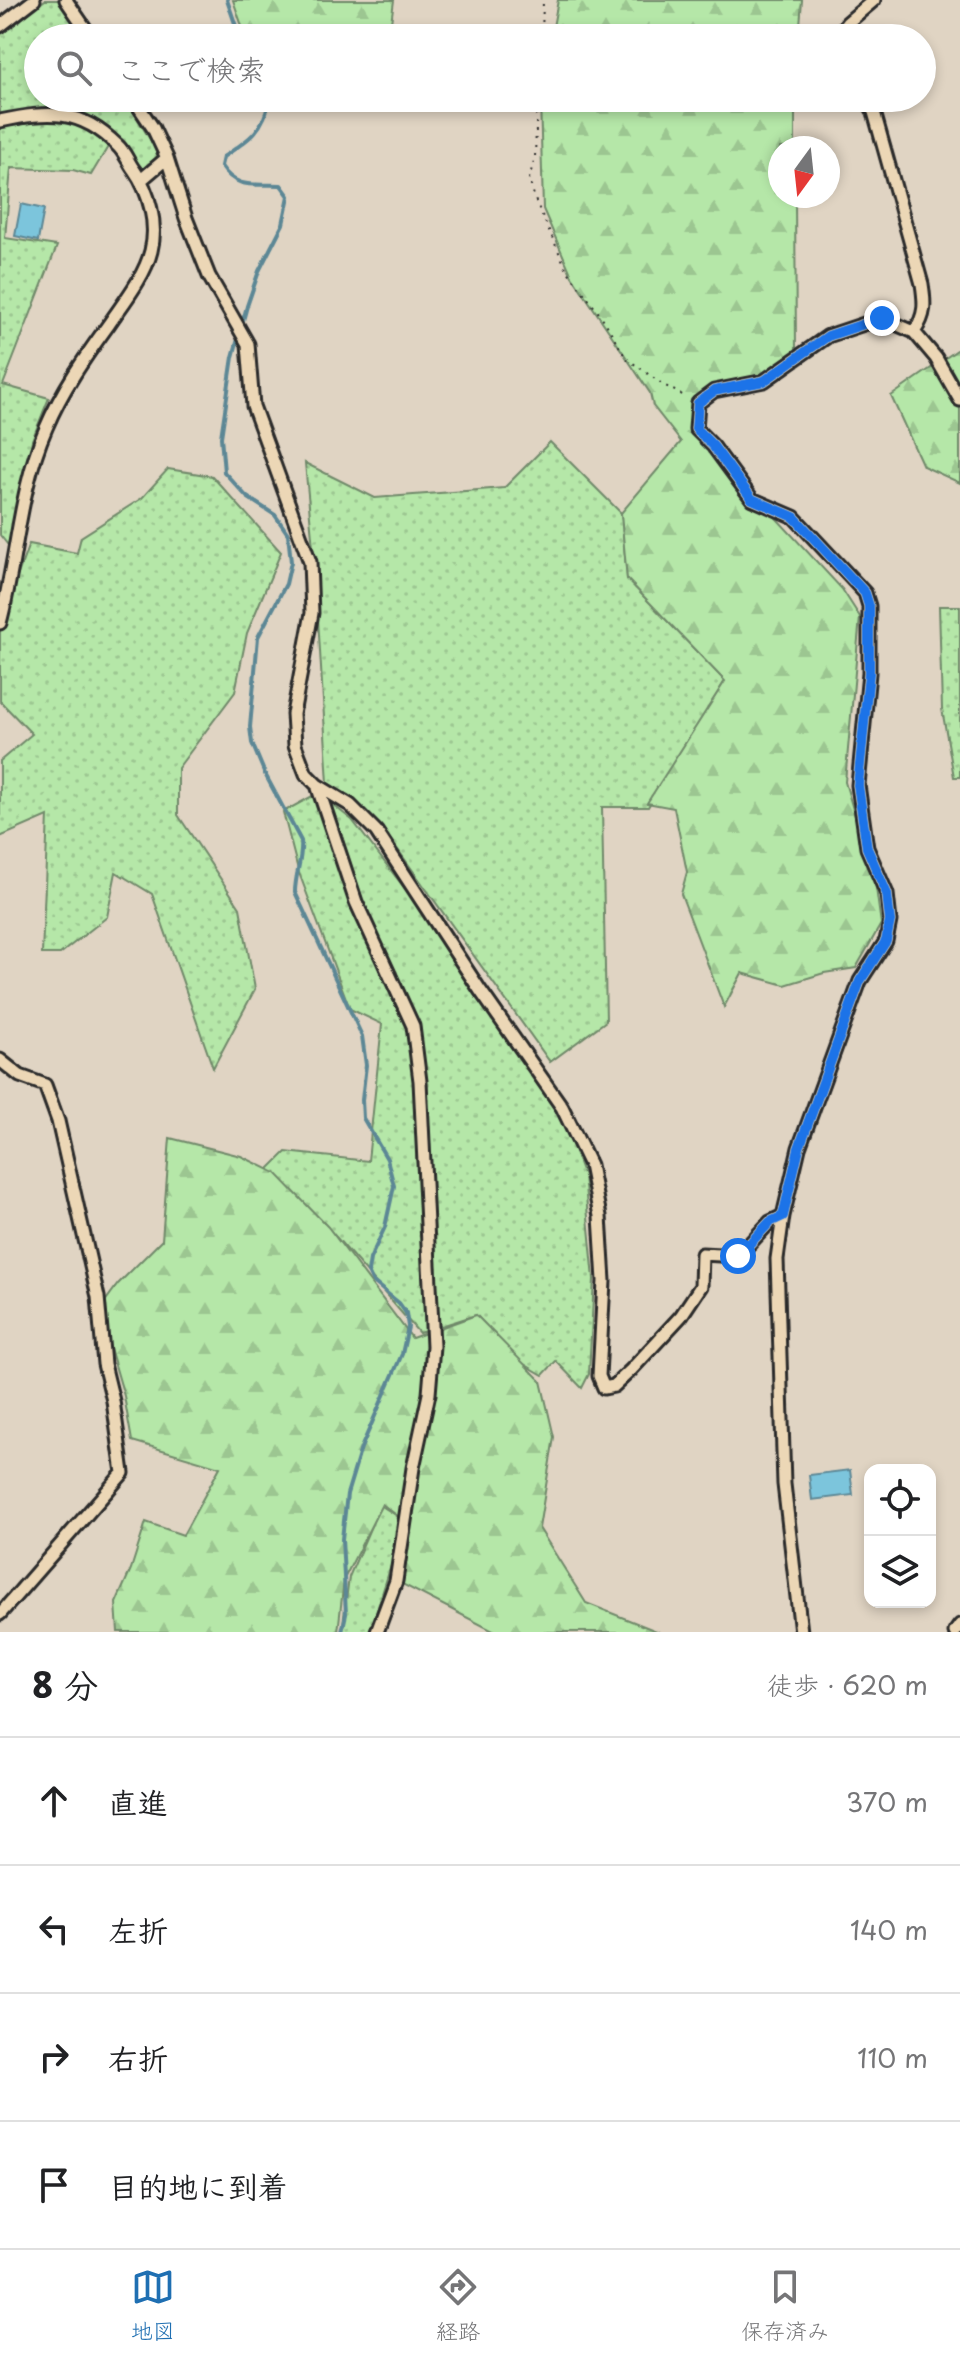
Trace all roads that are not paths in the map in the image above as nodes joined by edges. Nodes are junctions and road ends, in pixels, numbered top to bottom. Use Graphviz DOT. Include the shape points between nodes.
graph roads {
  1 [pos="34,0"];
  2 [pos="66,0"];
  3 [pos="874,0"];
  4 [pos="82,24"];
  5 [pos="846,24"];
  6 [pos="0,26"];
  7 [pos="142,112"];
  8 [pos="874,112"];
  9 [pos="0,121"];
  10 [pos="167,158"];
  11 [pos="141,180"];
  12 [pos="914,332"];
  13 [pos="960,400"];
  14 [pos="0,623"];
  15 [pos="317,785"];
  16 [pos="0,1060"];
  17 [pos="783,1216"];
  18 [pos="0,1614"];
  19 [pos="960,1625"];
  20 [pos="377,1632"];
  21 [pos="801,1632"];
  22 [pos="955,1632"];
  1 -- 6 [label="street"];
  2 -- 4 [label="street"];
  3 -- 5 [label="street"];
  7 -- 10 [label="street"];
  8 -- 12 [label="street" via="922,284 923,320"];
  9 -- 11 [label="street" via="59,113 80,118 123,151"];
  10 -- 11 [label="street"];
  10 -- 15 [label="street" via="209,276 248,344 253,406 310,562 312,613 293,714 295,745 306,774"];
  11 -- 14 [label="street" via="152,217 150,254 45,428 28,483"];
  12 -- 13 [label="street"];
  12 -- 17 [label="street" via="882,318 828,336 764,381 714,391 698,403 696,429 752,499 794,517 865,593 869,606 869,673 858,785 867,848 887,894 890,921 886,941 860,981 809,1120"];
  15 -- 17 [label="street" via="350,805 376,831 562,1107 590,1165 602,1242 599,1376 604,1388 614,1386 681,1316 701,1286 702,1254 738,1256 770,1222"];
  15 -- 20 [label="street" via="356,902 413,1026 420,1081 432,1362 396,1581"];
  16 -- 18 [label="street" via="20,1076 45,1085 58,1121 98,1297 123,1473"];
  17 -- 21 [label="street" via="777,1259 784,1484"];
  19 -- 22 [label="street"];
}
